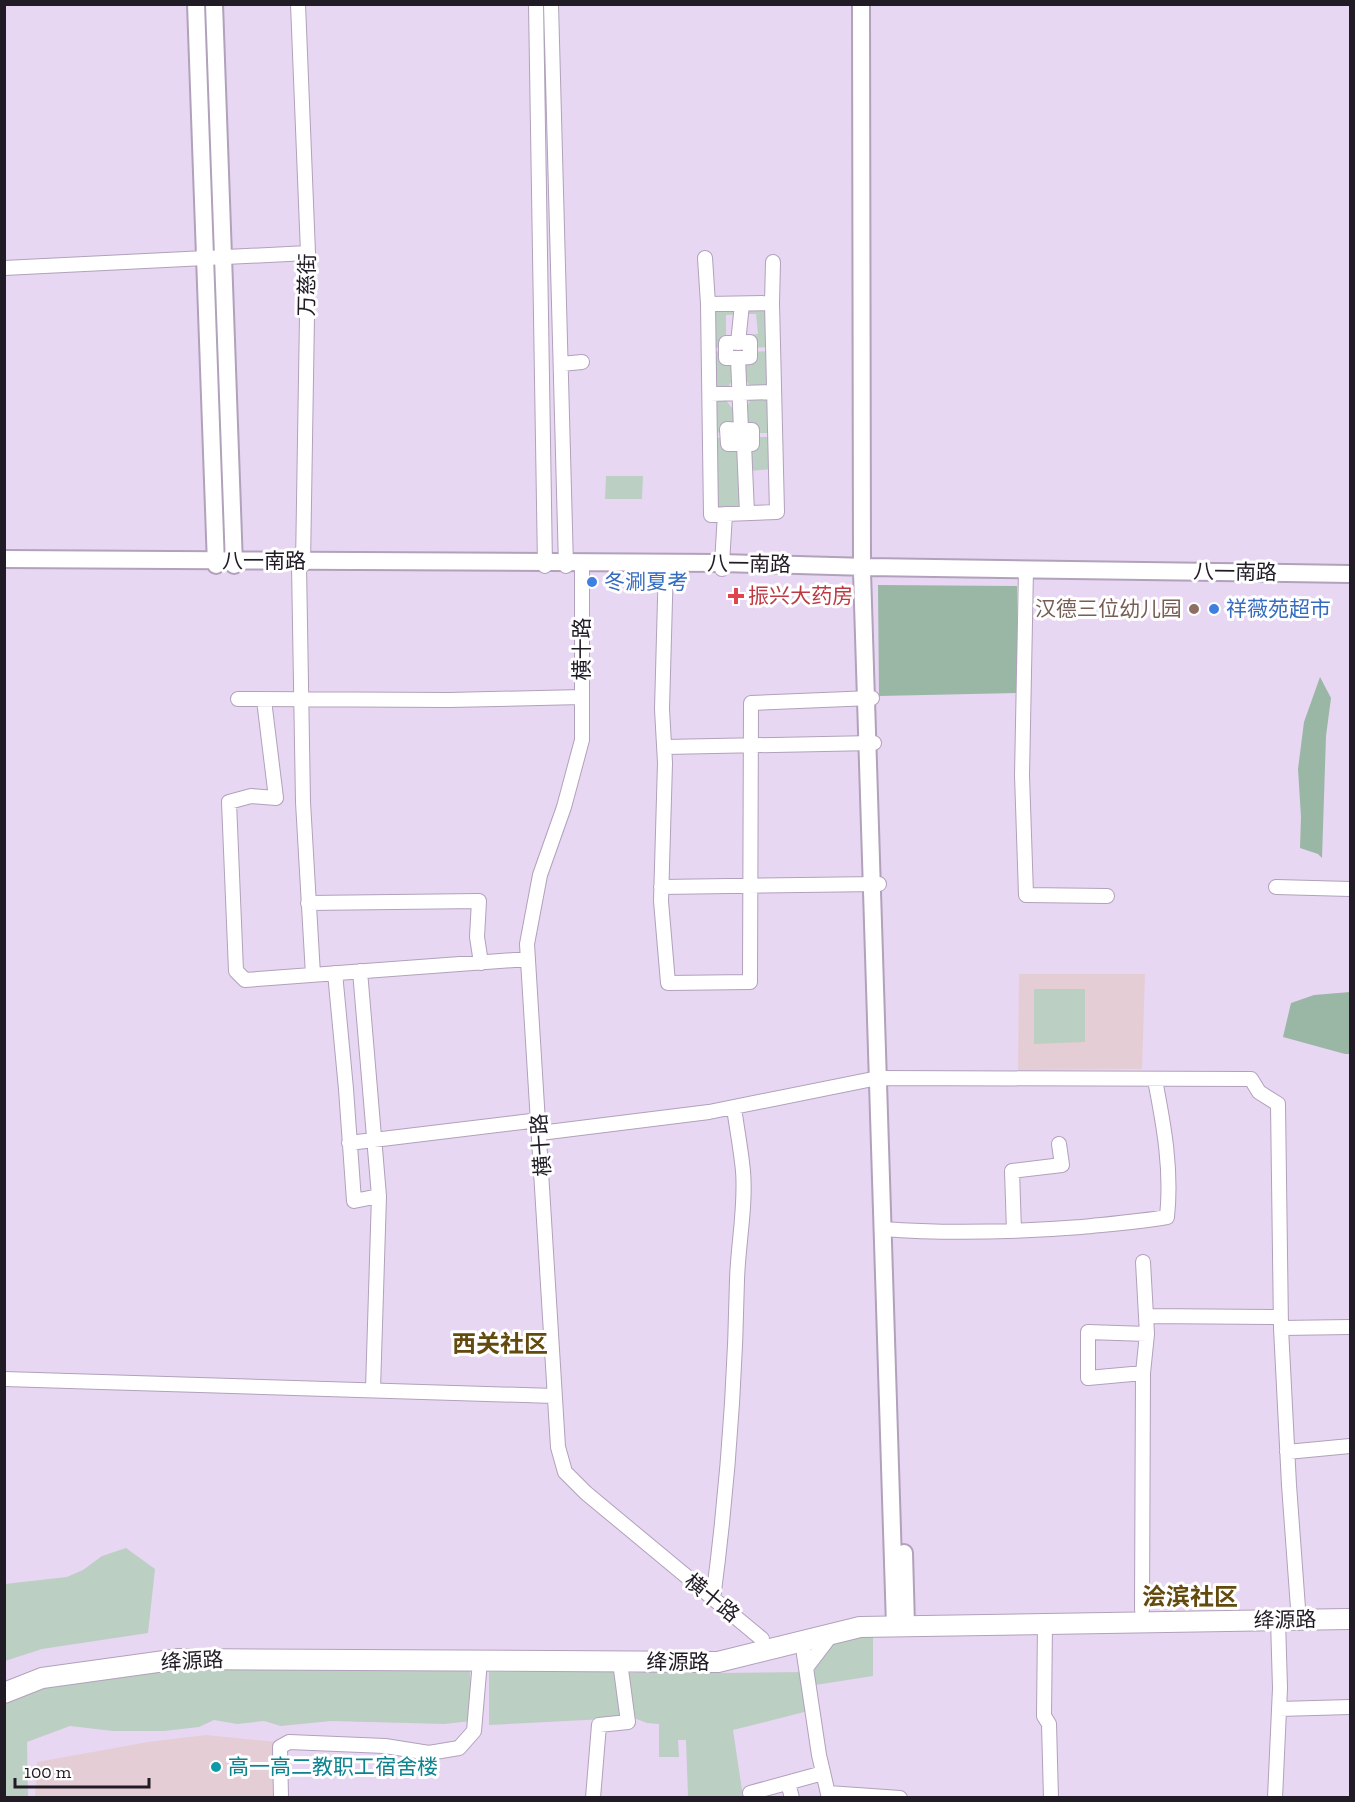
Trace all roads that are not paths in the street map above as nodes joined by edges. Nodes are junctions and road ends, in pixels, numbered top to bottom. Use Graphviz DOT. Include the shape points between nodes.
graph roads {
  1 [pos="196,4"];
  2 [pos="214,4"];
  3 [pos="298,4"];
  4 [pos="536,4"];
  5 [pos="551,4"];
  6 [pos="861,4"];
  7 [pos="868,4"];
  8 [pos="308,253"];
  9 [pos="223,257"];
  10 [pos="205,258"];
  11 [pos="705,258"];
  12 [pos="773,262"];
  13 [pos="4,268"];
  14 [pos="772,303"];
  15 [pos="708,304"];
  16 [pos="742,304"];
  17 [pos="738,347"];
  18 [pos="773,348"];
  19 [pos="709,350"];
  20 [pos="582,362"];
  21 [pos="561,364"];
  22 [pos="774,392"];
  23 [pos="710,394"];
  24 [pos="739,394"];
  25 [pos="775,434"];
  26 [pos="746,436"];
  27 [pos="710,437"];
  28 [pos="747,513"];
  29 [pos="728,514"];
  30 [pos="4,560"];
  31 [pos="234,562"];
  32 [pos="216,563"];
  33 [pos="302,563"];
  34 [pos="4,564"];
  35 [pos="545,564"];
  36 [pos="574,564"];
  37 [pos="666,565"];
  38 [pos="722,566"];
  39 [pos="865,569"];
  40 [pos="1026,572"];
  41 [pos="1350,574"];
  42 [pos="1350,580"];
  43 [pos="582,697"];
  44 [pos="869,698"];
  45 [pos="238,699"];
  46 [pos="264,700"];
  47 [pos="300,700"];
  48 [pos="871,743"];
  49 [pos="751,745"];
  50 [pos="665,747"];
  51 [pos="875,884"];
  52 [pos="751,886"];
  53 [pos="661,887"];
  54 [pos="1276,887"];
  55 [pos="1350,889"];
  56 [pos="1107,896"];
  57 [pos="309,903"];
  58 [pos="528,959"];
  59 [pos="481,963"];
  60 [pos="360,971"];
  61 [pos="335,973"];
  62 [pos="313,975"];
  63 [pos="882,1078"];
  64 [pos="1155,1080"];
  65 [pos="734,1108"];
  66 [pos="540,1126"];
  67 [pos="374,1138"];
  68 [pos="349,1143"];
  69 [pos="1059,1144"];
  70 [pos="379,1196"];
  71 [pos="887,1229"];
  72 [pos="1014,1231"];
  73 [pos="1143,1262"];
  74 [pos="1146,1316"];
  75 [pos="1281,1322"];
  76 [pos="1350,1327"];
  77 [pos="1147,1334"];
  78 [pos="1143,1373"];
  79 [pos="4,1379"];
  80 [pos="373,1389"];
  81 [pos="554,1396"];
  82 [pos="1350,1446"];
  83 [pos="1287,1452"];
  84 [pos="712,1599"];
  85 [pos="1350,1607"];
  86 [pos="1298,1608"];
  87 [pos="1142,1610"];
  88 [pos="1350,1619"];
  89 [pos="901,1620"];
  90 [pos="1278,1620"];
  91 [pos="1045,1624"];
  92 [pos="832,1634"];
  93 [pos="762,1639"];
  94 [pos="802,1641"];
  95 [pos="480,1661"];
  96 [pos="620,1662"];
  97 [pos="806,1668"];
  98 [pos="4,1680"];
  99 [pos="4,1693"];
  100 [pos="1350,1707"];
  101 [pos="1279,1709"];
  102 [pos="823,1773"];
  103 [pos="788,1783"];
  104 [pos="750,1793"];
  105 [pos="829,1795"];
  106 [pos="281,1797"];
  107 [pos="593,1797"];
  108 [pos="792,1797"];
  109 [pos="900,1797"];
  110 [pos="1052,1797"];
  111 [pos="1275,1797"];
  1 -- 10 [label="main road"];
  2 -- 9 [label="main road"];
  3 -- 8 [label="street, 万慈街"];
  4 -- 35 [label="street"];
  5 -- 21 [label="street, 横十路"];
  6 -- 39 [label="main road"];
  7 -- 39 [label="main road"];
  8 -- 9 [label="street"];
  8 -- 33 [label="street, 万慈街"];
  9 -- 10 [label="street"];
  9 -- 31 [label="main road"];
  10 -- 13 [label="street"];
  10 -- 32 [label="main road"];
  11 -- 15 [label="street"];
  12 -- 14 [label="street"];
  14 -- 16 [label="street"];
  14 -- 18 [label="street"];
  15 -- 16 [label="street"];
  15 -- 19 [label="street"];
  16 -- 17 [label="street"];
  17 -- 18 [label="street"];
  17 -- 19 [label="street"];
  17 -- 24 [label="street" via="750,357 738,358"];
  18 -- 22 [label="street"];
  19 -- 23 [label="street"];
  20 -- 21 [label="street"];
  21 -- 36 [label="street, 横十路"];
  22 -- 24 [label="street"];
  22 -- 25 [label="street"];
  23 -- 24 [label="street"];
  23 -- 27 [label="street"];
  24 -- 26 [label="street"];
  25 -- 26 [label="street"];
  25 -- 28 [label="street" via="777,512"];
  26 -- 27 [label="street" via="728,444 728,436"];
  26 -- 28 [label="street"];
  27 -- 29 [label="street" via="711,515"];
  28 -- 29 [label="street"];
  29 -- 38 [label="street"];
  30 -- 32 [label="main road, 八一南路"];
  31 -- 32 [label="main road, 八一南路"];
  31 -- 33 [label="main road, 八一南路"];
  32 -- 34 [label="main road, 八一南路"];
  33 -- 35 [label="main road, 八一南路"];
  33 -- 47 [label="street, 万慈街"];
  35 -- 36 [label="main road, 八一南路"];
  36 -- 37 [label="main road, 八一南路"];
  36 -- 43 [label="street, 横十路"];
  37 -- 38 [label="main road, 八一南路"];
  37 -- 50 [label="street" via="662,709"];
  38 -- 39 [label="main road, 八一南路"];
  39 -- 40 [label="main road, 八一南路"];
  39 -- 44 [label="main road"];
  40 -- 41 [label="main road, 八一南路"];
  40 -- 42 [label="main road, 八一南路"];
  40 -- 56 [label="street" via="1022,775 1026,895"];
  43 -- 47 [label="street"];
  43 -- 58 [label="street, 横十路" via="582,740 540,875 527,944"];
  44 -- 48 [label="main road"];
  44 -- 49 [label="street" via="751,703"];
  45 -- 46 [label="street"];
  46 -- 47 [label="street"];
  46 -- 62 [label="street" via="276,798 251,796 229,802 236,971 245,980"];
  47 -- 57 [label="street, 万慈街"];
  48 -- 49 [label="street"];
  48 -- 51 [label="main road"];
  49 -- 50 [label="street"];
  49 -- 52 [label="street"];
  50 -- 53 [label="street"];
  51 -- 52 [label="street"];
  51 -- 63 [label="main road"];
  52 -- 53 [label="street"];
  52 -- 53 [label="street" via="750,982 731,983 668,983"];
  54 -- 55 [label="street"];
  57 -- 59 [label="street" via="479,902 477,937"];
  57 -- 62 [label="street, 万慈街"];
  58 -- 59 [label="street"];
  58 -- 66 [label="street, 横十路"];
  59 -- 60 [label="street"];
  60 -- 61 [label="street"];
  60 -- 67 [label="street"];
  61 -- 62 [label="street"];
  61 -- 68 [label="street"];
  63 -- 64 [label="street"];
  63 -- 65 [label="street"];
  63 -- 71 [label="main road"];
  64 -- 72 [label="street" via="1167,1140 1167,1217"];
  64 -- 75 [label="street" via="1251,1079 1258,1092 1278,1104"];
  65 -- 66 [label="street" via="671,1118"];
  65 -- 84 [label="street" via="743,1172 741,1231 724,1513"];
  66 -- 67 [label="street"];
  66 -- 81 [label="street, 横十路"];
  67 -- 68 [label="street"];
  67 -- 70 [label="street"];
  68 -- 70 [label="street" via="354,1202"];
  69 -- 72 [label="street" via="1062,1165 1012,1171"];
  70 -- 80 [label="street"];
  71 -- 72 [label="street"];
  71 -- 89 [label="main road"];
  73 -- 74 [label="street"];
  74 -- 75 [label="street"];
  74 -- 77 [label="street"];
  75 -- 76 [label="street"];
  75 -- 83 [label="street"];
  77 -- 78 [label="street"];
  77 -- 78 [label="street" via="1088,1332 1088,1378"];
  78 -- 87 [label="street"];
  79 -- 80 [label="street"];
  80 -- 81 [label="street"];
  81 -- 84 [label="street, 横十路" via="558,1447 565,1472"];
  82 -- 83 [label="street"];
  83 -- 86 [label="street"];
  84 -- 93 [label="street, 横十路"];
  85 -- 86 [label="highway, 绛源路"];
  86 -- 87 [label="highway, 绛源路"];
  87 -- 89 [label="highway, 绛源路"];
  88 -- 90 [label="highway, 绛源路"];
  89 -- 91 [label="highway, 绛源路"];
  89 -- 92 [label="highway, 绛源路"];
  89 -- 93 [label="highway, 绛源路" via="859,1615"];
  90 -- 91 [label="highway, 绛源路"];
  90 -- 101 [label="street"];
  91 -- 110 [label="street" via="1044,1716 1049,1724"];
  92 -- 94 [label="highway, 绛源路"];
  92 -- 97 [label="street"];
  93 -- 98 [label="highway, 绛源路" via="717,1650 178,1647 39,1667"];
  94 -- 96 [label="highway, 绛源路" via="718,1662"];
  94 -- 97 [label="street"];
  95 -- 96 [label="highway, 绛源路"];
  95 -- 99 [label="highway, 绛源路" via="179,1659 42,1678"];
  95 -- 106 [label="street" via="474,1731 459,1748 429,1753 385,1746 290,1742 280,1747"];
  96 -- 107 [label="street" via="628,1722 599,1725"];
  97 -- 102 [label="street"];
  100 -- 101 [label="street"];
  101 -- 111 [label="street"];
  102 -- 103 [label="street"];
  102 -- 105 [label="street"];
  103 -- 104 [label="street"];
  103 -- 108 [label="street"];
  105 -- 109 [label="street"];
}
